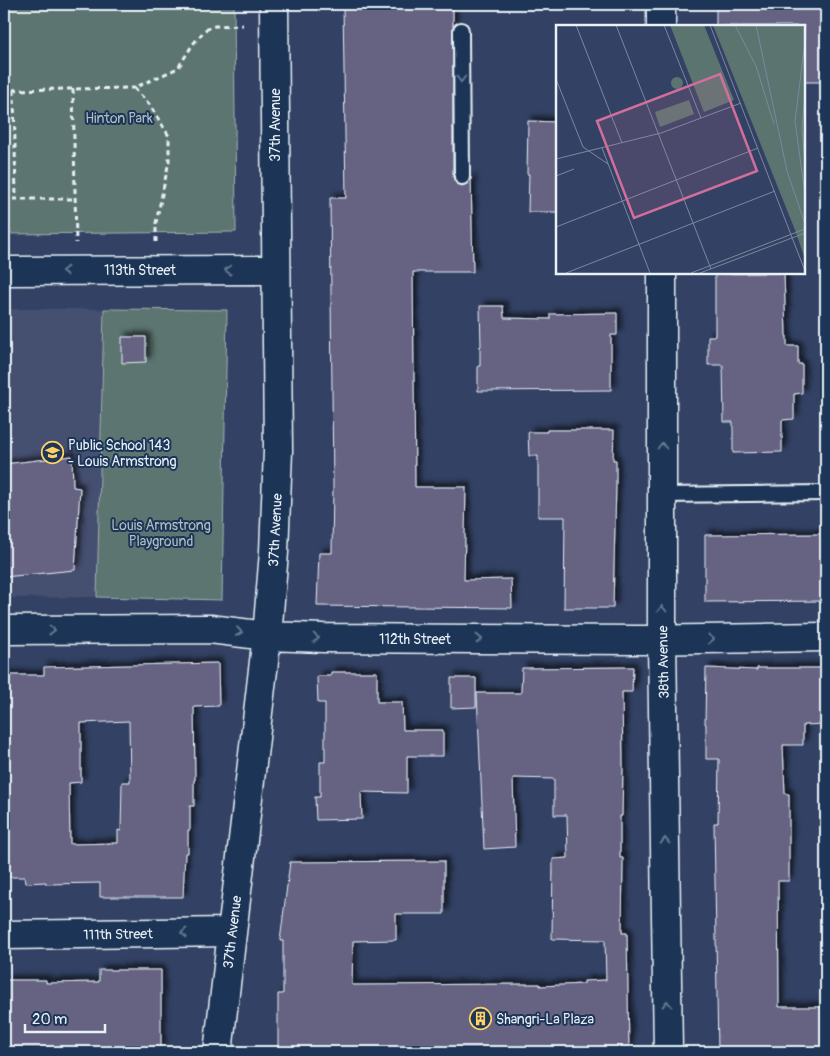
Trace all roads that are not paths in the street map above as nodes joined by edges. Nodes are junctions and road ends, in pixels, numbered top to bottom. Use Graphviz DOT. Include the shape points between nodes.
graph roads {
  1 [pos="274,4"];
  2 [pos="661,4"];
  3 [pos="661,25"];
  4 [pos="461,30"];
  5 [pos="462,177"];
  6 [pos="276,270"];
  7 [pos="4,271"];
  8 [pos="662,274"];
  9 [pos="826,493"];
  10 [pos="662,495"];
  11 [pos="4,630"];
  12 [pos="267,636"];
  13 [pos="826,637"];
  14 [pos="662,640"];
  15 [pos="232,932"];
  16 [pos="4,935"];
  17 [pos="218,1052"];
  18 [pos="668,1052"];
  1 -- 6 [label="street, 37th Avenue"];
  2 -- 3 [label="street"];
  4 -- 5 [label="lane, one-way"];
  6 -- 7 [label="street, 113th Street, one-way"];
  6 -- 12 [label="street, 37th Avenue" via="278,470"];
  10 -- 8 [label="street, 38th Avenue, one-way"];
  9 -- 10 [label="lane"];
  14 -- 10 [label="street, 38th Avenue, one-way"];
  11 -- 12 [label="street, 112th Street, one-way" via="210,629"];
  12 -- 14 [label="street, 112th Street, one-way"];
  12 -- 15 [label="street, 37th Avenue"];
  14 -- 13 [label="street, 112th Street, one-way"];
  18 -- 14 [label="street, 38th Avenue, one-way"];
  15 -- 16 [label="street, 111th Street, one-way"];
  15 -- 17 [label="street, 37th Avenue"];
}
